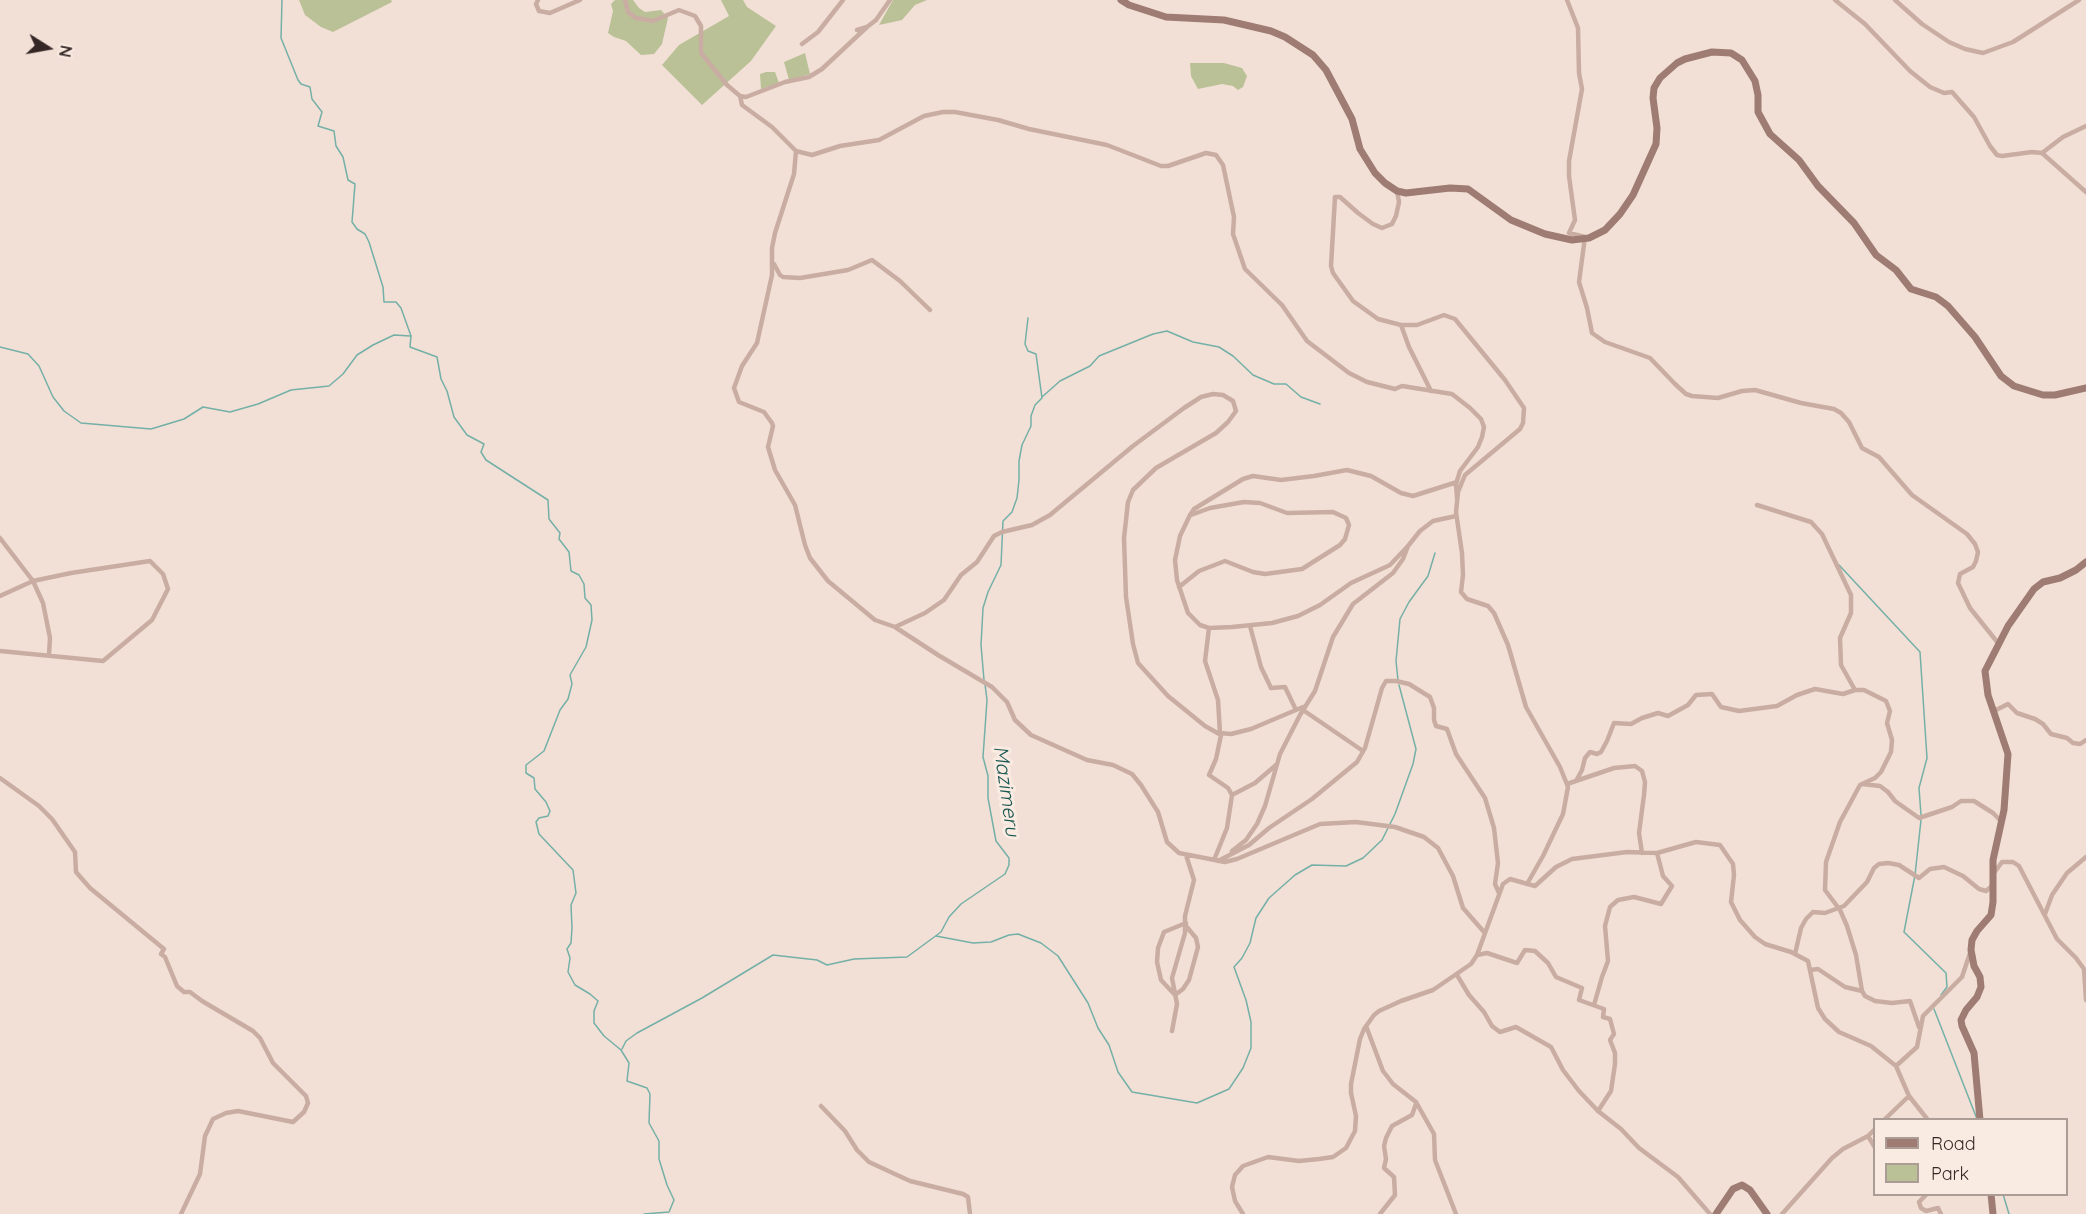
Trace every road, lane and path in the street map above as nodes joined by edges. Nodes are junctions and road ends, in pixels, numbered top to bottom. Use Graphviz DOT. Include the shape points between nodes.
graph roads {
  1 [pos="538,0"];
  2 [pos="580,0"];
  3 [pos="625,0"];
  4 [pos="843,0"];
  5 [pos="890,0"];
  6 [pos="1121,0"];
  7 [pos="1567,0"];
  8 [pos="1835,0"];
  9 [pos="1895,0"];
  10 [pos="2079,0"];
  11 [pos="867,27"];
  12 [pos="857,30"];
  13 [pos="802,44"];
  14 [pos="740,96"];
  15 [pos="2086,126"];
  16 [pos="796,151"];
  17 [pos="2042,153"];
  18 [pos="1397,191"];
  19 [pos="2086,192"];
  20 [pos="1585,240"];
  21 [pos="773,262"];
  22 [pos="930,310"];
  23 [pos="1401,325"];
  24 [pos="2086,388"];
  25 [pos="1431,391"];
  26 [pos="1457,482"];
  27 [pos="1457,498"];
  28 [pos="1757,505"];
  29 [pos="1190,515"];
  30 [pos="1456,516"];
  31 [pos="0,538"];
  32 [pos="1408,546"];
  33 [pos="2086,562"];
  34 [pos="33,581"];
  35 [pos="1179,587"];
  36 [pos="0,596"];
  37 [pos="1250,626"];
  38 [pos="895,627"];
  39 [pos="1209,627"];
  40 [pos="1998,643"];
  41 [pos="0,651"];
  42 [pos="49,656"];
  43 [pos="1855,690"];
  44 [pos="1304,708"];
  45 [pos="1296,710"];
  46 [pos="1994,711"];
  47 [pos="1220,733"];
  48 [pos="2086,740"];
  49 [pos="1363,751"];
  50 [pos="1278,763"];
  51 [pos="0,778"];
  52 [pos="1576,781"];
  53 [pos="1568,784"];
  54 [pos="1862,784"];
  55 [pos="1232,795"];
  56 [pos="2001,821"];
  57 [pos="1642,853"];
  58 [pos="1657,853"];
  59 [pos="1186,855"];
  60 [pos="2086,857"];
  61 [pos="1216,861"];
  62 [pos="1993,876"];
  63 [pos="1527,884"];
  64 [pos="1992,885"];
  65 [pos="1499,893"];
  66 [pos="1839,908"];
  67 [pos="2045,914"];
  68 [pos="1186,925"];
  69 [pos="1484,932"];
  70 [pos="1971,950"];
  71 [pos="1795,954"];
  72 [pos="1477,955"];
  73 [pos="1810,970"];
  74 [pos="2085,970"];
  75 [pos="1457,975"];
  76 [pos="1862,991"];
  77 [pos="1175,995"];
  78 [pos="2086,1000"];
  79 [pos="1594,1005"];
  80 [pos="1366,1026"];
  81 [pos="1920,1029"];
  82 [pos="1172,1031"];
  83 [pos="1896,1066"];
  84 [pos="1909,1096"];
  85 [pos="1416,1102"];
  86 [pos="821,1106"];
  87 [pos="1598,1111"];
  88 [pos="1893,1117"];
  89 [pos="1927,1118"];
  90 [pos="1980,1118"];
  91 [pos="1873,1132"];
  92 [pos="1868,1136"];
  93 [pos="1873,1143"];
  94 [pos="1917,1196"];
  95 [pos="1925,1196"];
  96 [pos="1990,1196"];
  97 [pos="1921,1199"];
  98 [pos="1921,1208"];
  99 [pos="1917,1213"];
  100 [pos="181,1214"];
  101 [pos="970,1214"];
  102 [pos="1243,1214"];
  103 [pos="1380,1214"];
  104 [pos="1455,1214"];
  105 [pos="1710,1214"];
  106 [pos="1716,1214"];
  107 [pos="1767,1214"];
  108 [pos="1782,1214"];
  109 [pos="1941,1214"];
  110 [pos="1993,1214"];
  1 -- 2 [label="street" via="539,11 550,13"];
  3 -- 14 [label="street" via="628,12 636,18 653,21 679,10 695,16 701,26 701,53"];
  4 -- 13 [label="street" via="818,32"];
  5 -- 11 [label="street"];
  6 -- 18 [label="main road" via="1166,17 1224,20 1265,29 1307,50 1326,70 1349,113 1368,164 1377,177"];
  7 -- 20 [label="street" via="1578,28 1582,89 1569,161 1575,220 1569,233 1582,235"];
  8 -- 17 [label="street" via="1930,87 1952,92 1974,117 1997,155"];
  9 -- 10 [label="street" via="1949,42 1983,53 2013,42"];
  11 -- 12 [label="street"];
  11 -- 14 [label="street" via="809,77"];
  14 -- 16 [label="street" via="742,105"];
  15 -- 17 [label="street"];
  16 -- 21 [label="street" via="794,174 775,232"];
  16 -- 25 [label="street" via="812,154 879,140 924,116 955,112 1107,145 1161,166 1206,153 1215,155 1223,165 1234,217 1233,234 1245,269 1282,305 1307,341 1367,382 1395,389 1402,386"];
  17 -- 19 [label="street"];
  18 -- 20 [label="main road" via="1415,194 1468,189 1511,220 1551,236"];
  18 -- 23 [label="street" via="1396,216 1392,224 1382,228 1335,197 1331,266 1359,307 1378,320"];
  20 -- 24 [label="main road" via="1602,232 1620,214 1655,148 1653,98 1660,78 1685,59 1728,52 1742,60 1753,77 1758,114 1770,134 1797,158 1854,223 1876,255 1896,270 1911,289 1936,297 1948,306 2001,376 2014,386 2043,395"];
  20 -- 40 [label="street" via="1579,282 1595,337 1650,358 1692,396 1718,398 1755,390 1841,413 1862,448 1879,458 1912,495 1976,544 1976,561 1960,574 1958,583 1970,608"];
  21 -- 22 [label="street" via="780,274 791,278 848,270 872,260"];
  21 -- 38 [label="street" via="757,343 737,378 735,394 744,405 764,412 772,423 768,447 775,470 795,505 805,545 821,573 875,620"];
  23 -- 25 [label="street"];
  23 -- 27 [label="street" via="1444,315 1455,319 1524,408 1520,429 1468,472"];
  25 -- 26 [label="street" via="1457,397 1483,423 1481,442"];
  26 -- 27 [label="street"];
  26 -- 29 [label="street" via="1413,496 1371,476 1347,470 1281,480 1253,476 1233,484"];
  27 -- 30 [label="street"];
  28 -- 43 [label="street" via="1811,522 1822,534 1851,595 1851,613 1840,638 1841,665"];
  29 -- 35 [label="street" via="1175,560"];
  29 -- 35 [label="street" via="1244,502 1260,503 1287,513 1333,512 1347,518 1349,525 1340,545 1302,569 1265,574 1225,561 1199,571"];
  30 -- 32 [label="street" via="1430,523"];
  30 -- 53 [label="street" via="1462,553 1461,592 1467,599 1488,606 1497,617 1526,707"];
  31 -- 34 [label="street"];
  32 -- 37 [label="street" via="1390,565 1358,579 1312,609 1280,621"];
  32 -- 44 [label="street" via="1393,573 1350,609 1333,637 1320,677"];
  33 -- 40 [label="main road" via="2034,589"];
  34 -- 36 [label="street"];
  34 -- 42 [label="street" via="43,603 50,638"];
  34 -- 42 [label="street" via="150,561 168,586 152,620 103,661"];
  35 -- 39 [label="street" via="1191,618"];
  37 -- 39 [label="street"];
  37 -- 45 [label="street" via="1270,688 1284,687"];
  38 -- 47 [label="street" via="944,600 994,536 1032,525 1050,515 1184,408 1201,397 1223,395 1233,401 1234,416 1216,433 1156,468 1133,490 1124,538 1126,597 1138,663 1193,718"];
  38 -- 59 [label="street" via="998,692 1014,720 1031,735 1092,762 1132,774 1158,812 1167,842"];
  39 -- 47 [label="street" via="1205,661 1218,700"];
  40 -- 46 [label="main road" via="1985,671"];
  41 -- 42 [label="street"];
  43 -- 52 [label="street" via="1844,694 1815,689 1777,706 1739,711 1721,707 1712,694 1696,695 1689,705 1668,716 1658,713 1631,724 1614,723 1601,752 1585,758"];
  43 -- 54 [label="street" via="1864,690 1886,701 1893,747 1881,772"];
  44 -- 45 [label="street"];
  44 -- 49 [label="street"];
  44 -- 50 [label="street"];
  45 -- 47 [label="street" via="1246,730"];
  46 -- 48 [label="street" via="2008,704 2017,713 2043,724 2051,734 2073,743"];
  46 -- 56 [label="main road" via="2008,754"];
  47 -- 55 [label="street" via="1209,775"];
  49 -- 61 [label="street" via="1357,762 1299,809 1249,845"];
  49 -- 65 [label="street" via="1386,681 1409,684 1430,697 1436,726 1447,729 1456,754 1485,798 1491,815 1498,863 1495,884"];
  50 -- 55 [label="street" via="1255,783"];
  50 -- 61 [label="street" via="1253,832"];
  51 -- 100 [label="street" via="52,819 75,852 76,872 90,888 164,949 161,954 177,986 253,1031 273,1063 306,1096 304,1112 293,1122 238,1111 213,1119 205,1136 200,1174"];
  52 -- 53 [label="street"];
  52 -- 57 [label="street" via="1614,768 1635,766 1642,771"];
  53 -- 63 [label="street" via="1563,814"];
  54 -- 56 [label="street" via="1880,786 1919,818 1961,801 1974,801"];
  54 -- 66 [label="street" via="1840,822 1826,862 1825,890"];
  55 -- 61 [label="street"];
  56 -- 62 [label="main road"];
  57 -- 58 [label="street"];
  57 -- 63 [label="street" via="1572,859 1535,886"];
  58 -- 71 [label="street" via="1696,842 1720,845 1733,864 1731,898 1740,920 1765,944"];
  58 -- 79 [label="street" via="1663,876 1672,885 1661,904 1634,897 1618,900 1610,907 1605,926 1608,961"];
  59 -- 61 [label="street"];
  59 -- 68 [label="street" via="1194,880"];
  60 -- 67 [label="street" via="2067,873"];
  61 -- 69 [label="street" via="1237,859 1320,824 1356,822 1395,827 1424,837 1438,848 1453,876 1463,908"];
  62 -- 64 [label="main road"];
  62 -- 67 [label="street" via="2002,862 2019,866"];
  63 -- 65 [label="street" via="1510,879"];
  64 -- 66 [label="street" via="1986,891 1979,889 1944,867 1930,869 1919,878 1899,865 1879,864 1867,882"];
  64 -- 70 [label="main road" via="1991,915 1977,931"];
  65 -- 69 [label="street"];
  66 -- 71 [label="street" via="1813,912 1801,928"];
  66 -- 76 [label="street" via="1856,955"];
  67 -- 74 [label="street" via="2057,939"];
  68 -- 77 [label="street" via="1172,978"];
  68 -- 77 [label="street" via="1198,947 1189,980"];
  68 -- 77 [label="street" via="1164,932 1158,948 1161,980"];
  69 -- 72 [label="street"];
  70 -- 81 [label="street" via="1962,977 1927,1011"];
  70 -- 90 [label="main road" via="1981,987 1961,1023 1974,1053"];
  71 -- 73 [label="street" via="1808,961"];
  72 -- 75 [label="street"];
  72 -- 79 [label="street" via="1487,953 1517,963 1525,950 1535,951 1556,977 1582,988 1579,1000"];
  73 -- 76 [label="street" via="1818,969 1845,987"];
  73 -- 83 [label="street" via="1818,1008 1825,1018 1839,1032 1871,1046"];
  74 -- 78 [label="street"];
  75 -- 80 [label="street" via="1433,990 1379,1011"];
  75 -- 87 [label="street" via="1492,1026 1500,1032 1516,1027 1551,1047 1563,1071"];
  76 -- 81 [label="street" via="1866,997 1882,1002 1910,1001"];
  77 -- 82 [label="street"];
  79 -- 87 [label="street" via="1603,1007 1603,1017 1610,1019 1614,1034 1610,1040 1615,1053 1611,1091"];
  80 -- 85 [label="street" via="1383,1071"];
  80 -- 102 [label="street" via="1352,1084 1356,1120 1348,1145 1333,1156 1319,1159 1268,1157 1243,1166 1232,1187"];
  81 -- 83 [label="street" via="1917,1047"];
  83 -- 84 [label="street"];
  84 -- 88 [label="street"];
  84 -- 89 [label="street"];
  85 -- 103 [label="street" via="1412,1115 1392,1126 1386,1138 1384,1168 1394,1177 1395,1195"];
  85 -- 104 [label="street" via="1434,1134 1435,1161"];
  86 -- 101 [label="street" via="869,1162 910,1180 963,1194 968,1197"];
  87 -- 105 [label="street" via="1678,1177"];
  91 -- 92 [label="street"];
  92 -- 93 [label="street"];
  92 -- 108 [label="street" via="1832,1158"];
  94 -- 97 [label="street"];
  95 -- 97 [label="street"];
  96 -- 110 [label="main road"];
  97 -- 98 [label="street"];
  98 -- 99 [label="street"];
  98 -- 109 [label="street" via="1938,1208"];
  106 -- 107 [label="main road" via="1733,1189 1742,1185"];
}
